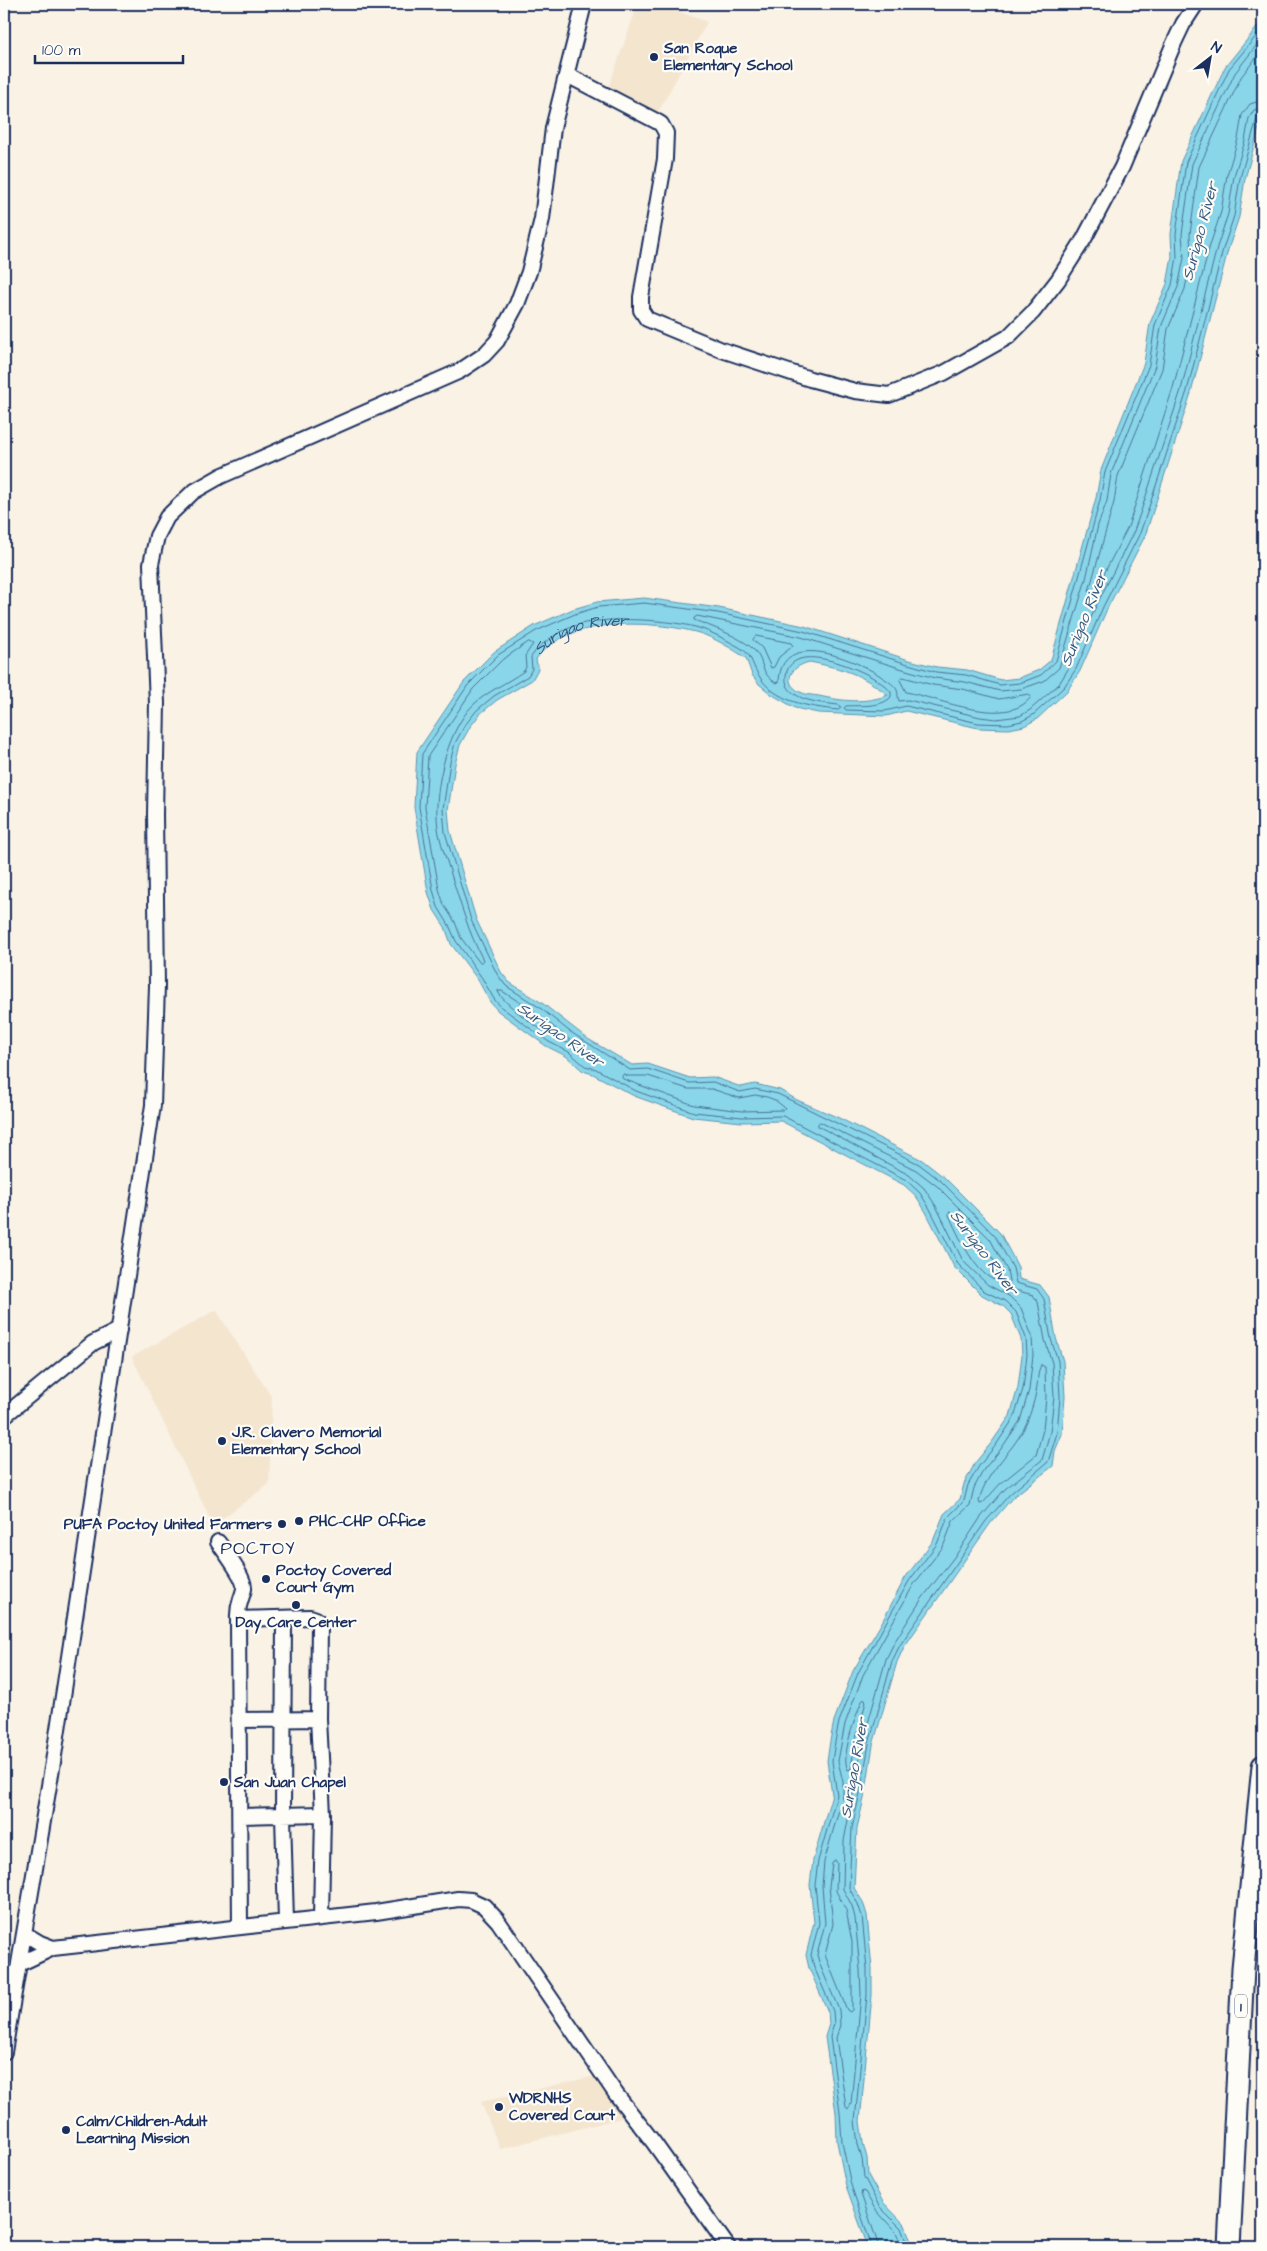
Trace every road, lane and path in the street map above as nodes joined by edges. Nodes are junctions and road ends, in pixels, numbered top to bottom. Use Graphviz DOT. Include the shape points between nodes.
graph roads {
  1 [pos="584,4"];
  2 [pos="1196,4"];
  3 [pos="566,74"];
  4 [pos="119,1330"];
  5 [pos="4,1416"];
  6 [pos="218,1542"];
  7 [pos="284,1618"];
  8 [pos="238,1619"];
  9 [pos="284,1719"];
  10 [pos="318,1719"];
  11 [pos="240,1720"];
  12 [pos="1263,1766"];
  13 [pos="323,1814"];
  14 [pos="240,1816"];
  15 [pos="283,1816"];
  16 [pos="321,1918"];
  17 [pos="286,1922"];
  18 [pos="240,1927"];
  19 [pos="25,1934"];
  20 [pos="53,1948"];
  21 [pos="19,1964"];
  22 [pos="4,2052"];
  23 [pos="728,2247"];
  24 [pos="1229,2247"];
  1 -- 3 [label="street"];
  2 -- 3 [label="street" via="1174,43 1122,167 1058,280 1008,337 944,373 889,395 855,392 810,379 722,350 646,318 641,310 641,297 665,158 666,133 656,121"];
  3 -- 4 [label="street" via="553,128 538,242 517,304 497,341 460,372 204,485 174,509 157,536 150,586 156,703 156,1042 151,1115"];
  4 -- 5 [label="street" via="93,1343"];
  4 -- 19 [label="street"];
  6 -- 8 [label="street" via="243,1579"];
  7 -- 8 [label="street"];
  7 -- 9 [label="street"];
  7 -- 10 [label="street" via="310,1617 318,1621"];
  8 -- 11 [label="street"];
  9 -- 10 [label="street"];
  9 -- 11 [label="street"];
  9 -- 15 [label="street"];
  10 -- 13 [label="street"];
  11 -- 14 [label="street"];
  12 -- 24 [label="highway, 1" via="1243,1980"];
  13 -- 15 [label="street"];
  13 -- 16 [label="street"];
  14 -- 15 [label="street"];
  14 -- 18 [label="street"];
  15 -- 17 [label="street"];
  16 -- 17 [label="street"];
  16 -- 23 [label="street" via="458,1899 484,1906 498,1920 616,2094"];
  17 -- 18 [label="street"];
  18 -- 20 [label="street"];
  19 -- 20 [label="street"];
  19 -- 21 [label="street"];
  20 -- 21 [label="street"];
  21 -- 22 [label="street"];
}
